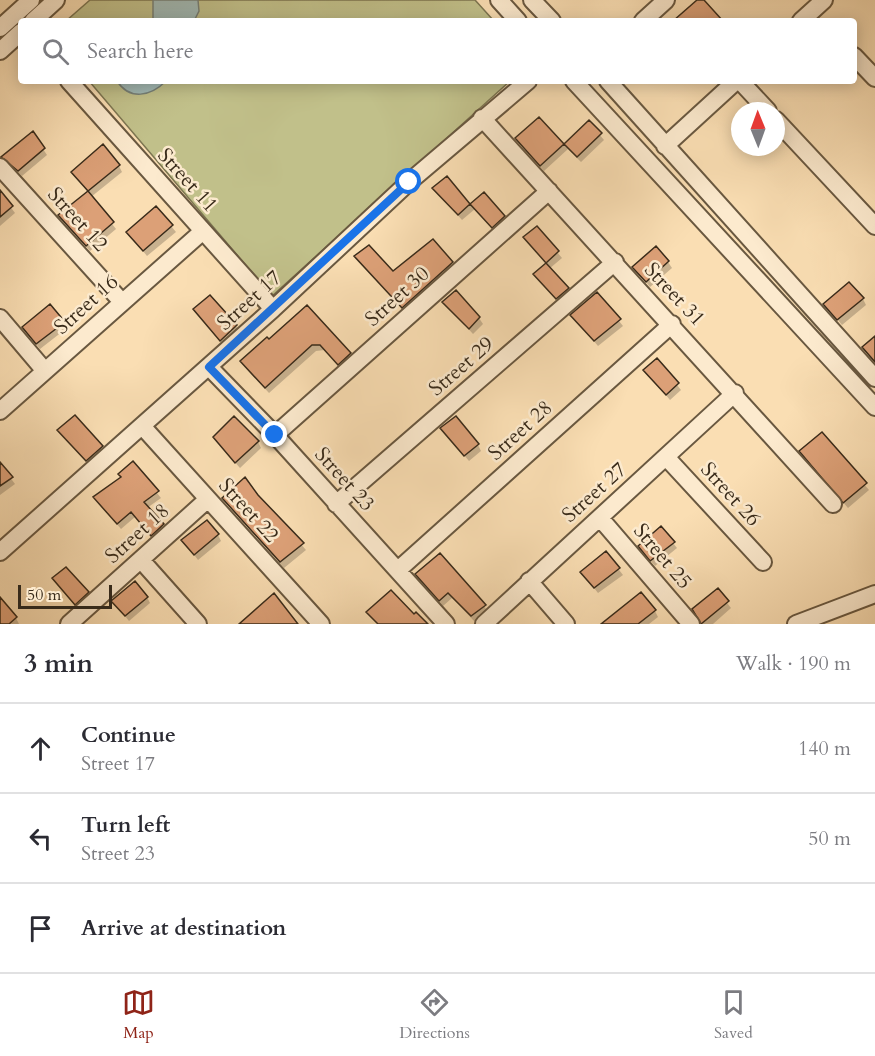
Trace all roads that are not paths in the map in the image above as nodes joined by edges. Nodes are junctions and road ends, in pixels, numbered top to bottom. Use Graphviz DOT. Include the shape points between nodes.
graph roads {
  1 [pos="31,0"];
  2 [pos="56,0"];
  3 [pos="499,0"];
  4 [pos="532,0"];
  5 [pos="666,0"];
  6 [pos="36,18"];
  7 [pos="515,18"];
  8 [pos="549,18"];
  9 [pos="646,18"];
  10 [pos="0,28"];
  11 [pos="18,35"];
  12 [pos="0,51"];
  13 [pos="857,59"];
  14 [pos="875,78"];
  15 [pos="72,84"];
  16 [pos="524,84"];
  17 [pos="577,84"];
  18 [pos="611,84"];
  19 [pos="735,84"];
  20 [pos="741,84"];
  21 [pos="759,102"];
  22 [pos="482,118"];
  23 [pos="785,130"];
  24 [pos="665,146"];
  25 [pos="0,167"];
  26 [pos="549,191"];
  27 [pos="715,201"];
  28 [pos="701,216"];
  29 [pos="875,226"];
  30 [pos="203,231"];
  31 [pos="615,262"];
  32 [pos="122,302"];
  33 [pos="273,309"];
  34 [pos="0,318"];
  35 [pos="672,324"];
  36 [pos="209,367"];
  37 [pos="45,371"];
  38 [pos="875,378"];
  39 [pos="735,393"];
  40 [pos="875,407"];
  41 [pos="0,411"];
  42 [pos="143,427"];
  43 [pos="275,435"];
  44 [pos="666,457"];
  45 [pos="208,499"];
  46 [pos="336,504"];
  47 [pos="833,504"];
  48 [pos="600,518"];
  49 [pos="0,552"];
  50 [pos="141,560"];
  51 [pos="763,562"];
  52 [pos="398,570"];
  53 [pos="529,581"];
  54 [pos="875,594"];
  55 [pos="69,624"];
  56 [pos="198,624"];
  57 [pos="321,624"];
  58 [pos="446,624"];
  59 [pos="484,624"];
  60 [pos="566,624"];
  61 [pos="691,624"];
  62 [pos="796,624"];
  1 -- 10 [label="street"];
  2 -- 6 [label="street"];
  3 -- 7 [label="street"];
  4 -- 8 [label="street"];
  5 -- 9 [label="street"];
  11 -- 12 [label="street"];
  13 -- 14 [label="street"];
  15 -- 30 [label="street, Street 11"];
  16 -- 22 [label="street, Street 17"];
  17 -- 28 [label="street"];
  18 -- 24 [label="street"];
  19 -- 24 [label="street"];
  20 -- 21 [label="street"];
  22 -- 26 [label="street, Street 31"];
  22 -- 33 [label="street, Street 17"];
  23 -- 29 [label="street"];
  24 -- 27 [label="street"];
  25 -- 32 [label="street, Street 12"];
  26 -- 31 [label="street, Street 31"];
  26 -- 43 [label="street, Street 30"];
  27 -- 28 [label="street"];
  27 -- 38 [label="street"];
  28 -- 40 [label="street"];
  30 -- 32 [label="street, Street 16"];
  30 -- 33 [label="street, Street 11"];
  31 -- 35 [label="street, Street 31"];
  31 -- 46 [label="street, Street 29"];
  32 -- 37 [label="street, Street 16"];
  33 -- 36 [label="street, Street 17"];
  34 -- 37 [label="street"];
  35 -- 39 [label="street, Street 31"];
  35 -- 52 [label="street, Street 28"];
  36 -- 42 [label="street, Street 17"];
  36 -- 43 [label="street, Street 23"];
  37 -- 41 [label="street, Street 16"];
  39 -- 44 [label="street, Street 27"];
  39 -- 47 [label="street, Street 31"];
  42 -- 45 [label="street, Street 22"];
  42 -- 49 [label="street, Street 17"];
  43 -- 46 [label="street, Street 23"];
  44 -- 48 [label="street, Street 27"];
  44 -- 51 [label="street, Street 26"];
  45 -- 50 [label="street, Street 18"];
  45 -- 57 [label="street, Street 22"];
  46 -- 52 [label="street, Street 23"];
  48 -- 53 [label="street, Street 27"];
  48 -- 61 [label="street, Street 25"];
  50 -- 55 [label="street, Street 18"];
  50 -- 56 [label="street"];
  52 -- 58 [label="street, Street 23"];
  53 -- 59 [label="street, Street 27"];
  53 -- 60 [label="street"];
  54 -- 62 [label="street"];
}
